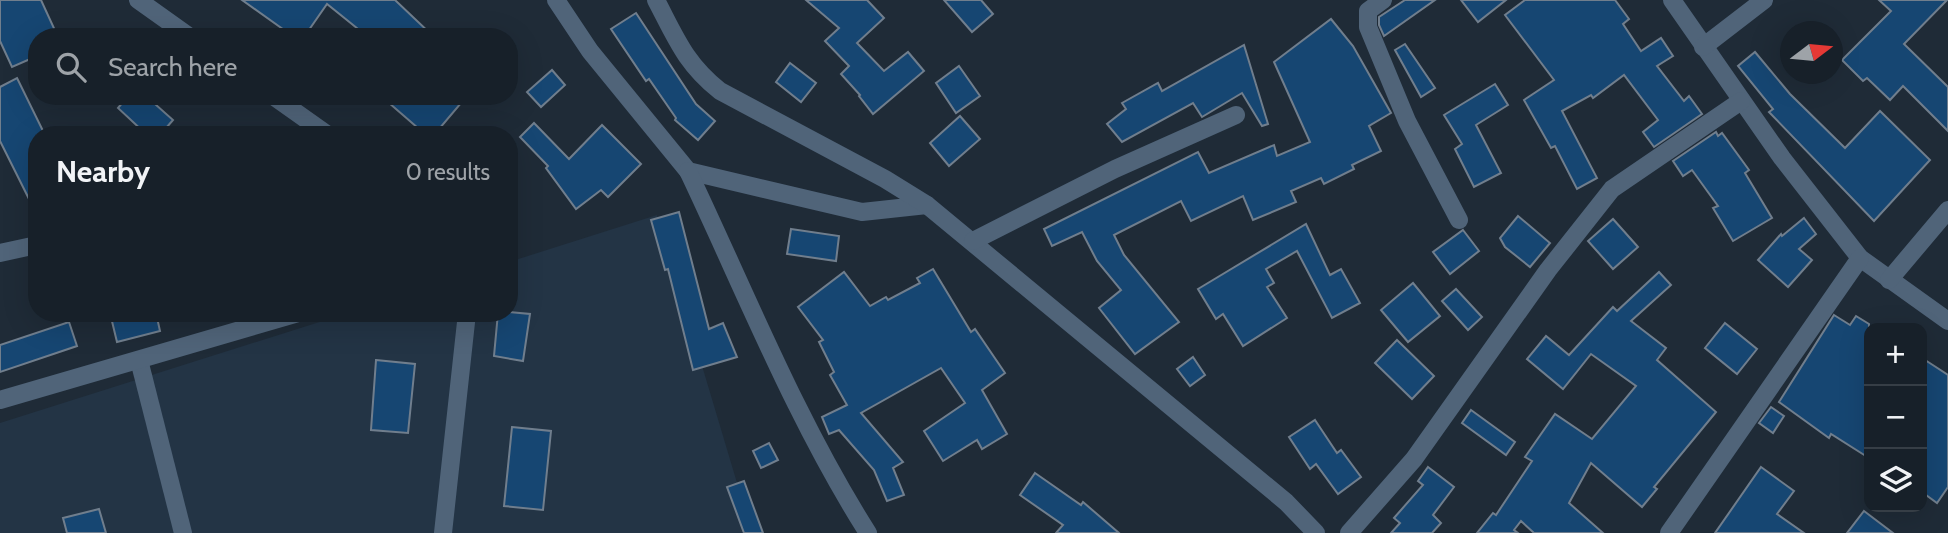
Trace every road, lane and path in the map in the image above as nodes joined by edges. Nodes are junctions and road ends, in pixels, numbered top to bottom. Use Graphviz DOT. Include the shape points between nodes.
graph roads {
  1 [pos="138,0"];
  2 [pos="556,0"];
  3 [pos="656,0"];
  4 [pos="1383,0"];
  5 [pos="1672,0"];
  6 [pos="1765,0"];
  7 [pos="177,28"];
  8 [pos="1703,47"];
  9 [pos="1741,101"];
  10 [pos="286,105"];
  11 [pos="1236,115"];
  12 [pos="315,126"];
  13 [pos="688,171"];
  14 [pos="927,205"];
  15 [pos="1948,210"];
  16 [pos="1458,220"];
  17 [pos="973,241"];
  18 [pos="28,247"];
  19 [pos="0,253"];
  20 [pos="1860,258"];
  21 [pos="1889,280"];
  22 [pos="1948,321"];
  23 [pos="268,322"];
  24 [pos="466,322"];
  25 [pos="139,360"];
  26 [pos="0,400"];
  27 [pos="183,533"];
  28 [pos="443,533"];
  29 [pos="868,533"];
  30 [pos="1316,533"];
  31 [pos="1349,533"];
  32 [pos="1669,533"];
  1 -- 7 [label="street"];
  2 -- 13 [label="street" via="590,51"];
  3 -- 14 [label="street" via="688,61 720,91"];
  4 -- 16 [label="street" via="1368,10 1368,27 1407,121"];
  5 -- 8 [label="street"];
  6 -- 8 [label="street"];
  8 -- 9 [label="street"];
  9 -- 20 [label="street"];
  9 -- 31 [label="street" via="1612,189 1548,270 1415,458"];
  10 -- 12 [label="street"];
  11 -- 17 [label="street" via="1115,169"];
  13 -- 14 [label="street" via="862,212"];
  13 -- 29 [label="street" via="799,407"];
  14 -- 17 [label="street"];
  15 -- 21 [label="street"];
  17 -- 30 [label="street" via="1286,502"];
  18 -- 19 [label="street"];
  20 -- 21 [label="street"];
  20 -- 32 [label="street"];
  21 -- 22 [label="street"];
  23 -- 25 [label="street"];
  24 -- 28 [label="street"];
  25 -- 26 [label="street"];
  25 -- 27 [label="street"];
}
